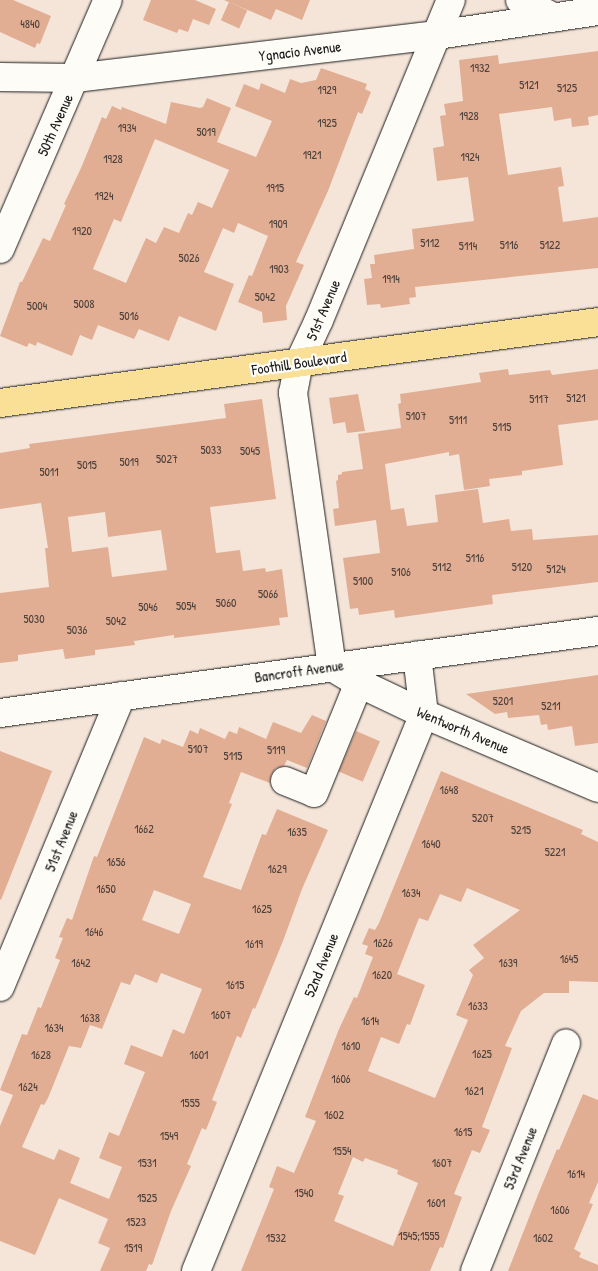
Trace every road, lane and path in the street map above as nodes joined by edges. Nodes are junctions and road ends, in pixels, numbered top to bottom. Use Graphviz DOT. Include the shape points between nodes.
graph roads {
  1 [pos="108,0"];
  2 [pos="451,0"];
  3 [pos="520,0"];
  4 [pos="598,11"];
  5 [pos="554,17"];
  6 [pos="437,35"];
  7 [pos="0,77"];
  8 [pos="75,78"];
  9 [pos="0,249"];
  10 [pos="598,322"];
  11 [pos="299,363"];
  12 [pos="0,403"];
  13 [pos="598,631"];
  14 [pos="417,655"];
  15 [pos="332,666"];
  16 [pos="359,683"];
  17 [pos="121,696"];
  18 [pos="0,713"];
  19 [pos="424,714"];
  20 [pos="285,781"];
  21 [pos="598,788"];
  22 [pos="0,987"];
  23 [pos="566,1044"];
  24 [pos="196,1271"];
  25 [pos="475,1271"];
  1 -- 8 [label="street, 50th Avenue"];
  2 -- 6 [label="street, 51st Avenue"];
  3 -- 5 [label="street"];
  4 -- 5 [label="street, Ygnacio Avenue"];
  5 -- 6 [label="street, Ygnacio Avenue"];
  6 -- 8 [label="street, Ygnacio Avenue"];
  6 -- 11 [label="street, 51st Avenue"];
  7 -- 8 [label="street, Ygnacio Avenue"];
  8 -- 9 [label="street, 50th Avenue"];
  10 -- 11 [label="main road, Foothill Boulevard"];
  11 -- 12 [label="main road, Foothill Boulevard"];
  11 -- 15 [label="street, 51st Avenue" via="293,393"];
  13 -- 14 [label="street, Bancroft Avenue"];
  14 -- 15 [label="street, Bancroft Avenue"];
  14 -- 19 [label="street, 52nd Avenue"];
  15 -- 16 [label="street, Wentworth Avenue"];
  15 -- 17 [label="street, Bancroft Avenue"];
  16 -- 19 [label="street, Wentworth Avenue"];
  16 -- 20 [label="street" via="314,793"];
  17 -- 18 [label="street, Bancroft Avenue"];
  17 -- 22 [label="street, 51st Avenue"];
  19 -- 21 [label="street, Wentworth Avenue"];
  19 -- 24 [label="street, 52nd Avenue"];
  23 -- 25 [label="street, 53rd Avenue"];
}
